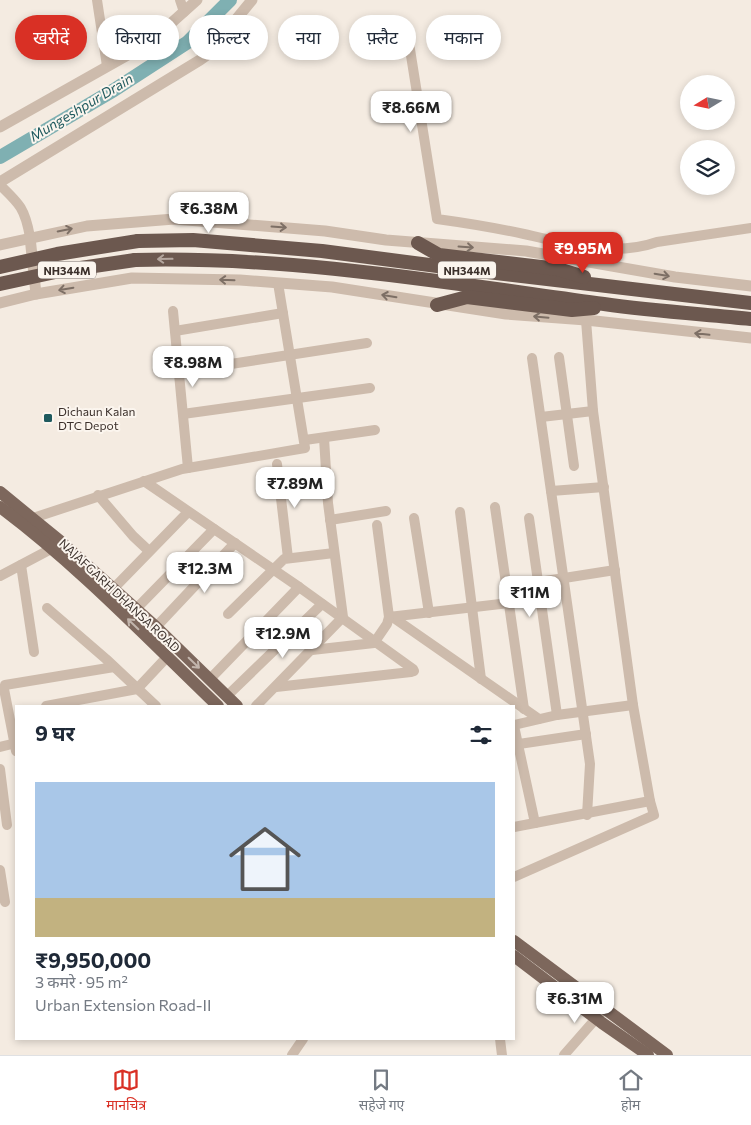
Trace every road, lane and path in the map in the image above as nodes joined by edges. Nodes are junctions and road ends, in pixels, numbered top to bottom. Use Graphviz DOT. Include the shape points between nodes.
graph roads {
  1 [pos="97,0"];
  2 [pos="180,0"];
  3 [pos="197,0"];
  4 [pos="252,0"];
  5 [pos="184,12"];
  6 [pos="100,15"];
  7 [pos="179,16"];
  8 [pos="107,60"];
  9 [pos="119,60"];
  10 [pos="412,60"];
  11 [pos="108,66"];
  12 [pos="0,127"];
  13 [pos="0,183"];
  14 [pos="751,228"];
  15 [pos="30,237"];
  16 [pos="418,243"];
  17 [pos="0,245"];
  18 [pos="578,245"];
  19 [pos="575,259"];
  20 [pos="0,267"];
  21 [pos="278,283"];
  22 [pos="0,284"];
  23 [pos="613,286"];
  24 [pos="751,286"];
  25 [pos="36,294"];
  26 [pos="0,303"];
  27 [pos="751,303"];
  28 [pos="437,304"];
  29 [pos="607,304"];
  30 [pos="173,311"];
  31 [pos="282,313"];
  32 [pos="751,319"];
  33 [pos="586,320"];
  34 [pos="175,331"];
  35 [pos="751,338"];
  36 [pos="367,343"];
  37 [pos="290,354"];
  38 [pos="558,357"];
  39 [pos="532,358"];
  40 [pos="179,372"];
  41 [pos="370,388"];
  42 [pos="297,399"];
  43 [pos="593,411"];
  44 [pos="183,414"];
  45 [pos="566,414"];
  46 [pos="541,417"];
  47 [pos="375,430"];
  48 [pos="324,438"];
  49 [pos="304,440"];
  50 [pos="277,464"];
  51 [pos="574,466"];
  52 [pos="188,468"];
  53 [pos="144,481"];
  54 [pos="604,487"];
  55 [pos="551,491"];
  56 [pos="0,492"];
  57 [pos="98,495"];
  58 [pos="0,507"];
  59 [pos="494,507"];
  60 [pos="386,511"];
  61 [pos="188,512"];
  62 [pos="460,512"];
  63 [pos="414,518"];
  64 [pos="529,518"];
  65 [pos="27,520"];
  66 [pos="330,520"];
  67 [pos="377,525"];
  68 [pos="214,529"];
  69 [pos="235,543"];
  70 [pos="55,545"];
  71 [pos="150,551"];
  72 [pos="334,553"];
  73 [pos="288,558"];
  74 [pos="21,565"];
  75 [pos="274,569"];
  76 [pos="615,570"];
  77 [pos="0,576"];
  78 [pos="564,578"];
  79 [pos="537,583"];
  80 [pos="300,587"];
  81 [pos="507,587"];
  82 [pos="113,589"];
  83 [pos="509,603"];
  84 [pos="322,604"];
  85 [pos="48,608"];
  86 [pos="473,608"];
  87 [pos="136,609"];
  88 [pos="429,613"];
  89 [pos="228,614"];
  90 [pos="390,616"];
  91 [pos="343,617"];
  92 [pos="156,627"];
  93 [pos="376,642"];
  94 [pos="312,650"];
  95 [pos="34,652"];
  96 [pos="167,657"];
  97 [pos="114,667"];
  98 [pos="210,679"];
  99 [pos="481,679"];
  100 [pos="276,687"];
  101 [pos="137,689"];
  102 [pos="227,696"];
  103 [pos="51,705"];
  104 [pos="155,705"];
  105 [pos="217,705"];
  106 [pos="235,705"];
  107 [pos="257,705"];
  108 [pos="634,705"];
  109 [pos="524,709"];
  110 [pos="584,711"];
  111 [pos="12,713"];
  112 [pos="557,715"];
  113 [pos="539,719"];
  114 [pos="515,726"];
  115 [pos="515,730"];
  116 [pos="586,734"];
  117 [pos="15,738"];
  118 [pos="519,744"];
  119 [pos="15,746"];
  120 [pos="0,747"];
  121 [pos="0,769"];
  122 [pos="650,801"];
  123 [pos="587,814"];
  124 [pos="535,823"];
  125 [pos="8,825"];
  126 [pos="515,827"];
  127 [pos="0,870"];
  128 [pos="515,877"];
  129 [pos="2,891"];
  130 [pos="5,902"];
  131 [pos="515,947"];
  132 [pos="600,1014"];
  133 [pos="302,1040"];
  134 [pos="500,1040"];
  135 [pos="567,1054"];
  136 [pos="292,1055"];
  137 [pos="502,1055"];
  138 [pos="648,1055"];
  139 [pos="667,1055"];
  1 -- 6 [label="street"];
  2 -- 5 [label="street"];
  3 -- 5 [label="street"];
  4 -- 13 [label="street" via="207,55"];
  5 -- 7 [label="street"];
  8 -- 11 [label="street"];
  9 -- 11 [label="street"];
  10 -- 18 [label="street" via="437,218"];
  11 -- 12 [label="street"];
  13 -- 15 [label="street" via="21,206"];
  14 -- 18 [label="street" via="643,247 611,249"];
  15 -- 16 [label="street, one-way" via="87,226 174,219 325,231"];
  15 -- 17 [label="street"];
  15 -- 25 [label="street"];
  16 -- 19 [label="street, one-way"];
  16 -- 23 [label="highway" via="439,255 558,269"];
  18 -- 19 [label="street"];
  19 -- 24 [label="street, one-way" via="675,277"];
  20 -- 23 [label="highway, NH344M, bridge" via="138,241 193,240"];
  21 -- 25 [label="street, one-way" via="132,278"];
  28 -- 21 [label="street, one-way" via="332,287"];
  21 -- 31 [label="street"];
  29 -- 22 [label="highway, NH344M, one-way, bridge" via="428,280 191,258 135,260"];
  23 -- 27 [label="highway, NH344M"];
  25 -- 26 [label="street"];
  28 -- 29 [label="highway" via="467,297 572,310"];
  33 -- 28 [label="street, one-way" via="506,314"];
  29 -- 32 [label="highway, NH344M"];
  30 -- 34 [label="street"];
  31 -- 34 [label="street"];
  31 -- 37 [label="street"];
  35 -- 33 [label="street, one-way"];
  33 -- 43 [label="street"];
  34 -- 40 [label="street"];
  36 -- 37 [label="street"];
  37 -- 40 [label="street"];
  37 -- 42 [label="street"];
  38 -- 45 [label="street"];
  39 -- 46 [label="street"];
  40 -- 44 [label="street"];
  41 -- 42 [label="street"];
  42 -- 44 [label="street"];
  42 -- 49 [label="street"];
  43 -- 45 [label="street"];
  43 -- 54 [label="street"];
  44 -- 52 [label="street"];
  45 -- 46 [label="street"];
  45 -- 51 [label="street"];
  46 -- 55 [label="street"];
  47 -- 48 [label="street"];
  48 -- 49 [label="street"];
  48 -- 66 [label="street"];
  49 -- 52 [label="street" via="306,445 303,449"];
  50 -- 73 [label="street"];
  52 -- 53 [label="street"];
  53 -- 57 [label="street"];
  53 -- 61 [label="street"];
  54 -- 55 [label="street"];
  54 -- 76 [label="street"];
  55 -- 78 [label="street"];
  56 -- 65 [label="main road"];
  57 -- 65 [label="street"];
  57 -- 71 [label="street"];
  58 -- 65 [label="main road"];
  59 -- 81 [label="street"];
  60 -- 66 [label="street"];
  61 -- 68 [label="street"];
  61 -- 71 [label="street"];
  62 -- 86 [label="street"];
  63 -- 88 [label="street"];
  64 -- 79 [label="street"];
  65 -- 70 [label="main road"];
  66 -- 72 [label="street"];
  67 -- 90 [label="street"];
  68 -- 69 [label="street"];
  68 -- 87 [label="street"];
  69 -- 75 [label="street"];
  69 -- 92 [label="street"];
  70 -- 74 [label="street"];
  70 -- 82 [label="main road"];
  96 -- 70 [label="main road, NAJAFGARH DHANSA ROAD, one-way"];
  71 -- 82 [label="street"];
  72 -- 73 [label="street"];
  72 -- 91 [label="street"];
  73 -- 75 [label="street"];
  74 -- 77 [label="street"];
  74 -- 95 [label="street"];
  75 -- 80 [label="street"];
  75 -- 89 [label="street"];
  76 -- 78 [label="street"];
  76 -- 108 [label="street"];
  78 -- 79 [label="street"];
  78 -- 110 [label="street"];
  79 -- 81 [label="street"];
  79 -- 112 [label="street"];
  80 -- 84 [label="street"];
  80 -- 98 [label="street"];
  81 -- 83 [label="street"];
  82 -- 87 [label="main road"];
  83 -- 86 [label="street"];
  83 -- 109 [label="street"];
  84 -- 91 [label="street"];
  84 -- 102 [label="street"];
  85 -- 97 [label="street"];
  86 -- 88 [label="street"];
  86 -- 99 [label="street"];
  87 -- 92 [label="main road"];
  88 -- 90 [label="street"];
  90 -- 93 [label="street"];
  90 -- 99 [label="street"];
  91 -- 93 [label="street"];
  91 -- 94 [label="street"];
  92 -- 98 [label="main road, one-way"];
  93 -- 94 [label="street"];
  93 -- 100 [label="street" via="414,671"];
  94 -- 100 [label="street"];
  96 -- 101 [label="street"];
  96 -- 105 [label="main road, NAJAFGARH DHANSA ROAD"];
  97 -- 101 [label="street"];
  97 -- 111 [label="street" via="5,685"];
  98 -- 102 [label="main road"];
  99 -- 109 [label="street"];
  100 -- 107 [label="street"];
  101 -- 103 [label="street"];
  101 -- 104 [label="street"];
  102 -- 106 [label="main road"];
  108 -- 110 [label="street"];
  108 -- 122 [label="street"];
  109 -- 113 [label="street"];
  110 -- 112 [label="street"];
  110 -- 116 [label="street"];
  111 -- 117 [label="street"];
  112 -- 113 [label="street"];
  113 -- 114 [label="street"];
  115 -- 118 [label="street"];
  116 -- 118 [label="street"];
  116 -- 123 [label="street" via="590,764"];
  118 -- 124 [label="street"];
  119 -- 120 [label="street"];
  121 -- 125 [label="street"];
  122 -- 123 [label="street"];
  122 -- 128 [label="street" via="654,815"];
  123 -- 124 [label="street"];
  124 -- 126 [label="street"];
  127 -- 129 [label="street"];
  129 -- 130 [label="street"];
  131 -- 132 [label="main road"];
  132 -- 135 [label="street"];
  132 -- 138 [label="main road"];
  132 -- 139 [label="main road"];
  133 -- 136 [label="street"];
  134 -- 137 [label="street"];
}
